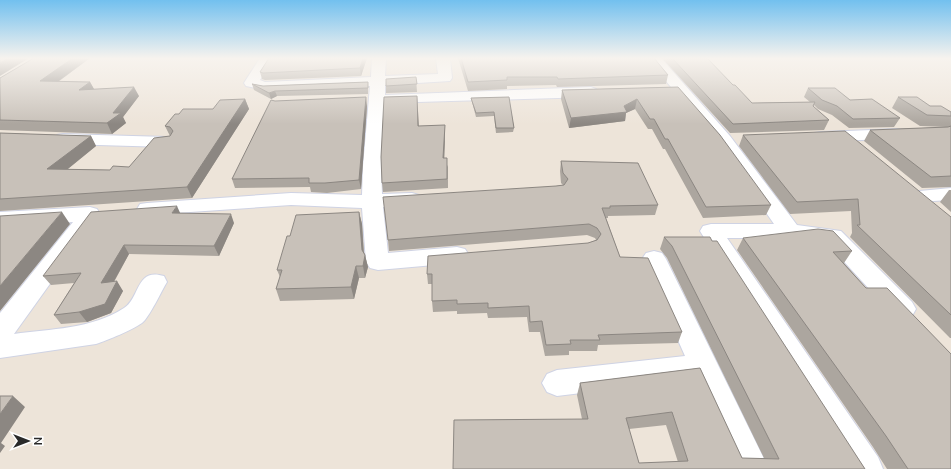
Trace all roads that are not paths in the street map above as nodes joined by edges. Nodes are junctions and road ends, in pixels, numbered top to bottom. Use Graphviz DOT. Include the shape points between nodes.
graph roads {
  1 [pos="253,80"];
  2 [pos="375,80"];
  3 [pos="436,80"];
  4 [pos="667,80"];
  5 [pos="602,92"];
  6 [pos="372,94"];
  7 [pos="824,118"];
  8 [pos="906,128"];
  9 [pos="846,136"];
  10 [pos="808,137"];
  11 [pos="50,139"];
  12 [pos="724,140"];
  13 [pos="747,140"];
  14 [pos="167,142"];
  15 [pos="864,151"];
  16 [pos="951,194"];
  17 [pos="434,197"];
  18 [pos="372,201"];
  19 [pos="934,210"];
  20 [pos="129,211"];
  21 [pos="0,219"];
  22 [pos="790,231"];
  23 [pos="478,253"];
  24 [pos="654,259"];
  25 [pos="156,282"];
  26 [pos="913,320"];
  27 [pos="0,333"];
  28 [pos="0,346"];
  29 [pos="705,366"];
  30 [pos="558,383"];
  31 [pos="752,469"];
  32 [pos="866,469"];
  1 -- 6 [label="street" via="251,83 264,86"];
  2 -- 6 [label="street"];
  3 -- 6 [label="street"];
  4 -- 12 [label="street" via="672,89"];
  5 -- 6 [label="street"];
  6 -- 18 [label="street"];
  7 -- 9 [label="street"];
  8 -- 9 [label="street"];
  9 -- 10 [label="street"];
  9 -- 15 [label="street"];
  11 -- 14 [label="street"];
  12 -- 13 [label="street"];
  12 -- 22 [label="street"];
  16 -- 19 [label="street" via="911,191"];
  17 -- 18 [label="street"];
  18 -- 20 [label="street" via="291,198"];
  18 -- 23 [label="street" via="378,262"];
  21 -- 27 [label="street" via="98,213"];
  22 -- 26 [label="street" via="833,236"];
  22 -- 32 [label="street" via="711,231"];
  24 -- 29 [label="street"];
  25 -- 28 [label="street" via="134,315 96,333"];
  29 -- 30 [label="street"];
  29 -- 31 [label="street"];
}
